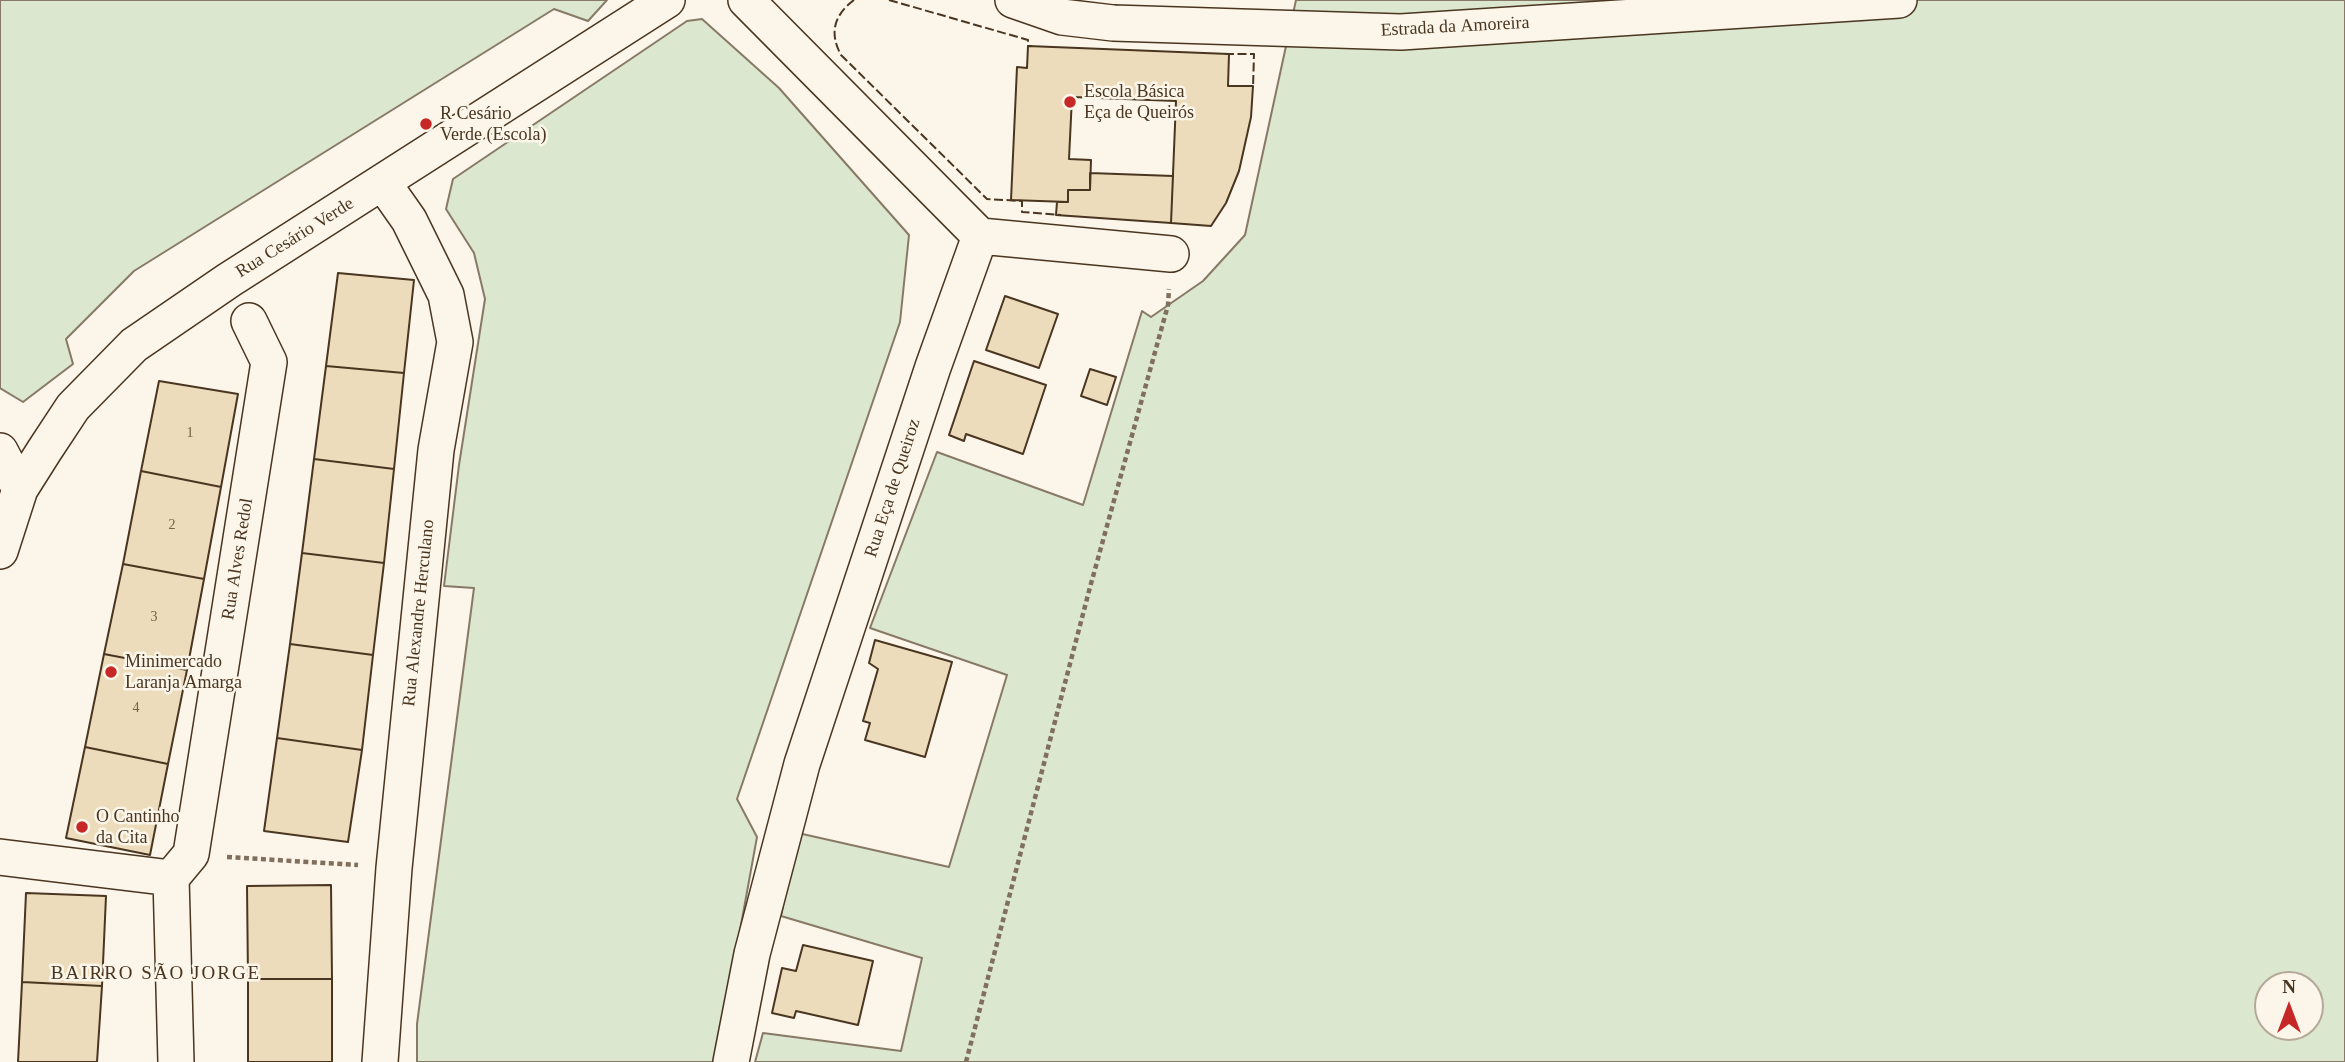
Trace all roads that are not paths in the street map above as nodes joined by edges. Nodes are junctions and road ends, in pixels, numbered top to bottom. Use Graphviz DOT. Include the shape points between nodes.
graph roads {
  1 [pos="667,0"];
  2 [pos="746,0"];
  3 [pos="1013,0"];
  4 [pos="1899,0"];
  5 [pos="383,183"];
  6 [pos="979,236"];
  7 [pos="1171,254"];
  8 [pos="249,321"];
  9 [pos="0,451"];
  10 [pos="20,489"];
  11 [pos="0,551"];
  12 [pos="0,857"];
  13 [pos="181,866"];
  14 [pos="176,1062"];
  15 [pos="380,1062"];
  16 [pos="731,1062"];
  1 -- 5 [label="street, Rua Cesário Verde"];
  2 -- 6 [label="street"];
  3 -- 4 [label="street, Estrada da Amoreira" via="1062,17 1113,23 1401,32"];
  5 -- 10 [label="street, Rua Cesário Verde" via="134,345 73,407"];
  5 -- 15 [label="street, Rua Alexandre Herculano" via="409,220 446,295 455,342 436,450 394,868"];
  6 -- 7 [label="street"];
  6 -- 16 [label="street, Rua Eça de Queiroz" via="802,764 752,954"];
  8 -- 13 [label="street, Rua Alves Redol" via="269,362"];
  9 -- 10 [label="street"];
  10 -- 11 [label="street, Rua Cesário Verde"];
  12 -- 13 [label="street"];
  13 -- 14 [label="street, Rua Alves Redol"];
}
